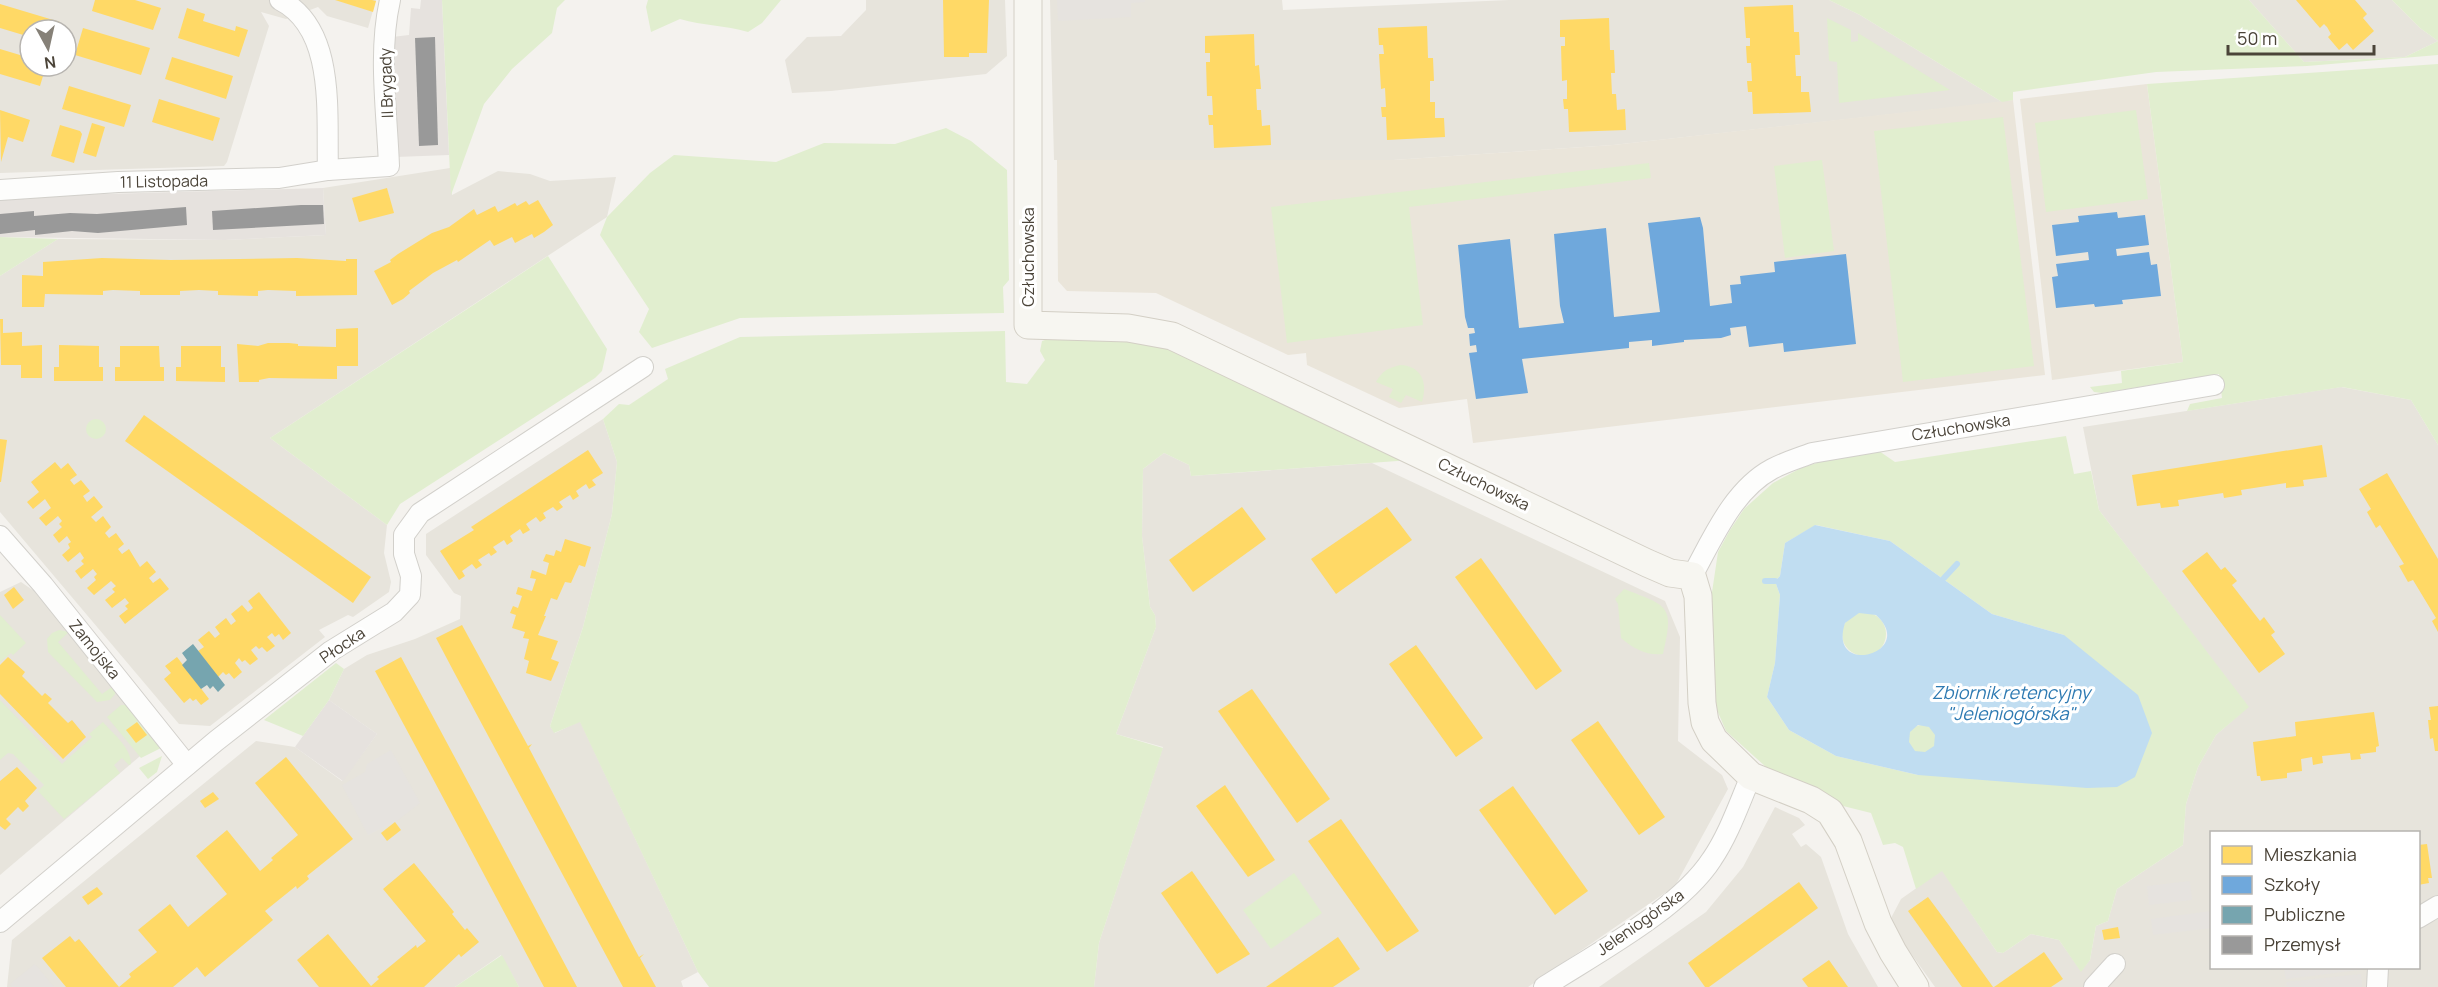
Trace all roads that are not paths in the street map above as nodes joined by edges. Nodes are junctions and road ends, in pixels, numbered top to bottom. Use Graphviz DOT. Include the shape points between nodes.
graph roads {
  1 [pos="280,0"];
  2 [pos="390,0"];
  3 [pos="1028,0"];
  4 [pos="389,166"];
  5 [pos="328,170"];
  6 [pos="0,190"];
  7 [pos="643,367"];
  8 [pos="2214,385"];
  9 [pos="0,536"];
  10 [pos="1692,576"];
  11 [pos="187,765"];
  12 [pos="1751,776"];
  13 [pos="2438,906"];
  14 [pos="2420,917"];
  15 [pos="0,921"];
  16 [pos="2115,964"];
  17 [pos="2378,969"];
  18 [pos="1544,987"];
  19 [pos="1915,987"];
  20 [pos="2094,987"];
  21 [pos="2377,987"];
  1 -- 5 [label="street" via="301,16 320,47"];
  2 -- 4 [label="street, II Brygady" via="384,48"];
  3 -- 10 [label="street, Człuchowska" via="1028,325 1128,328 1172,336 1647,563 1670,573"];
  4 -- 5 [label="street, 11 Listopada"];
  5 -- 6 [label="street, 11 Listopada" via="279,178"];
  7 -- 11 [label="street, Płocka" via="420,513 404,535 410,595 394,612 331,651"];
  8 -- 10 [label="street, Człuchowska" via="1812,453 1772,469 1752,483 1733,504"];
  9 -- 11 [label="street, Zamojska"];
  10 -- 12 [label="street" via="1698,596 1705,722 1714,740"];
  11 -- 15 [label="street, Płocka"];
  12 -- 18 [label="street, Jeleniogórska" via="1725,836 1700,876 1656,914"];
  12 -- 19 [label="street" via="1811,800 1830,812 1848,841 1878,923"];
  13 -- 14 [label="street"];
  16 -- 20 [label="street"];
  17 -- 21 [label="street"];
}
